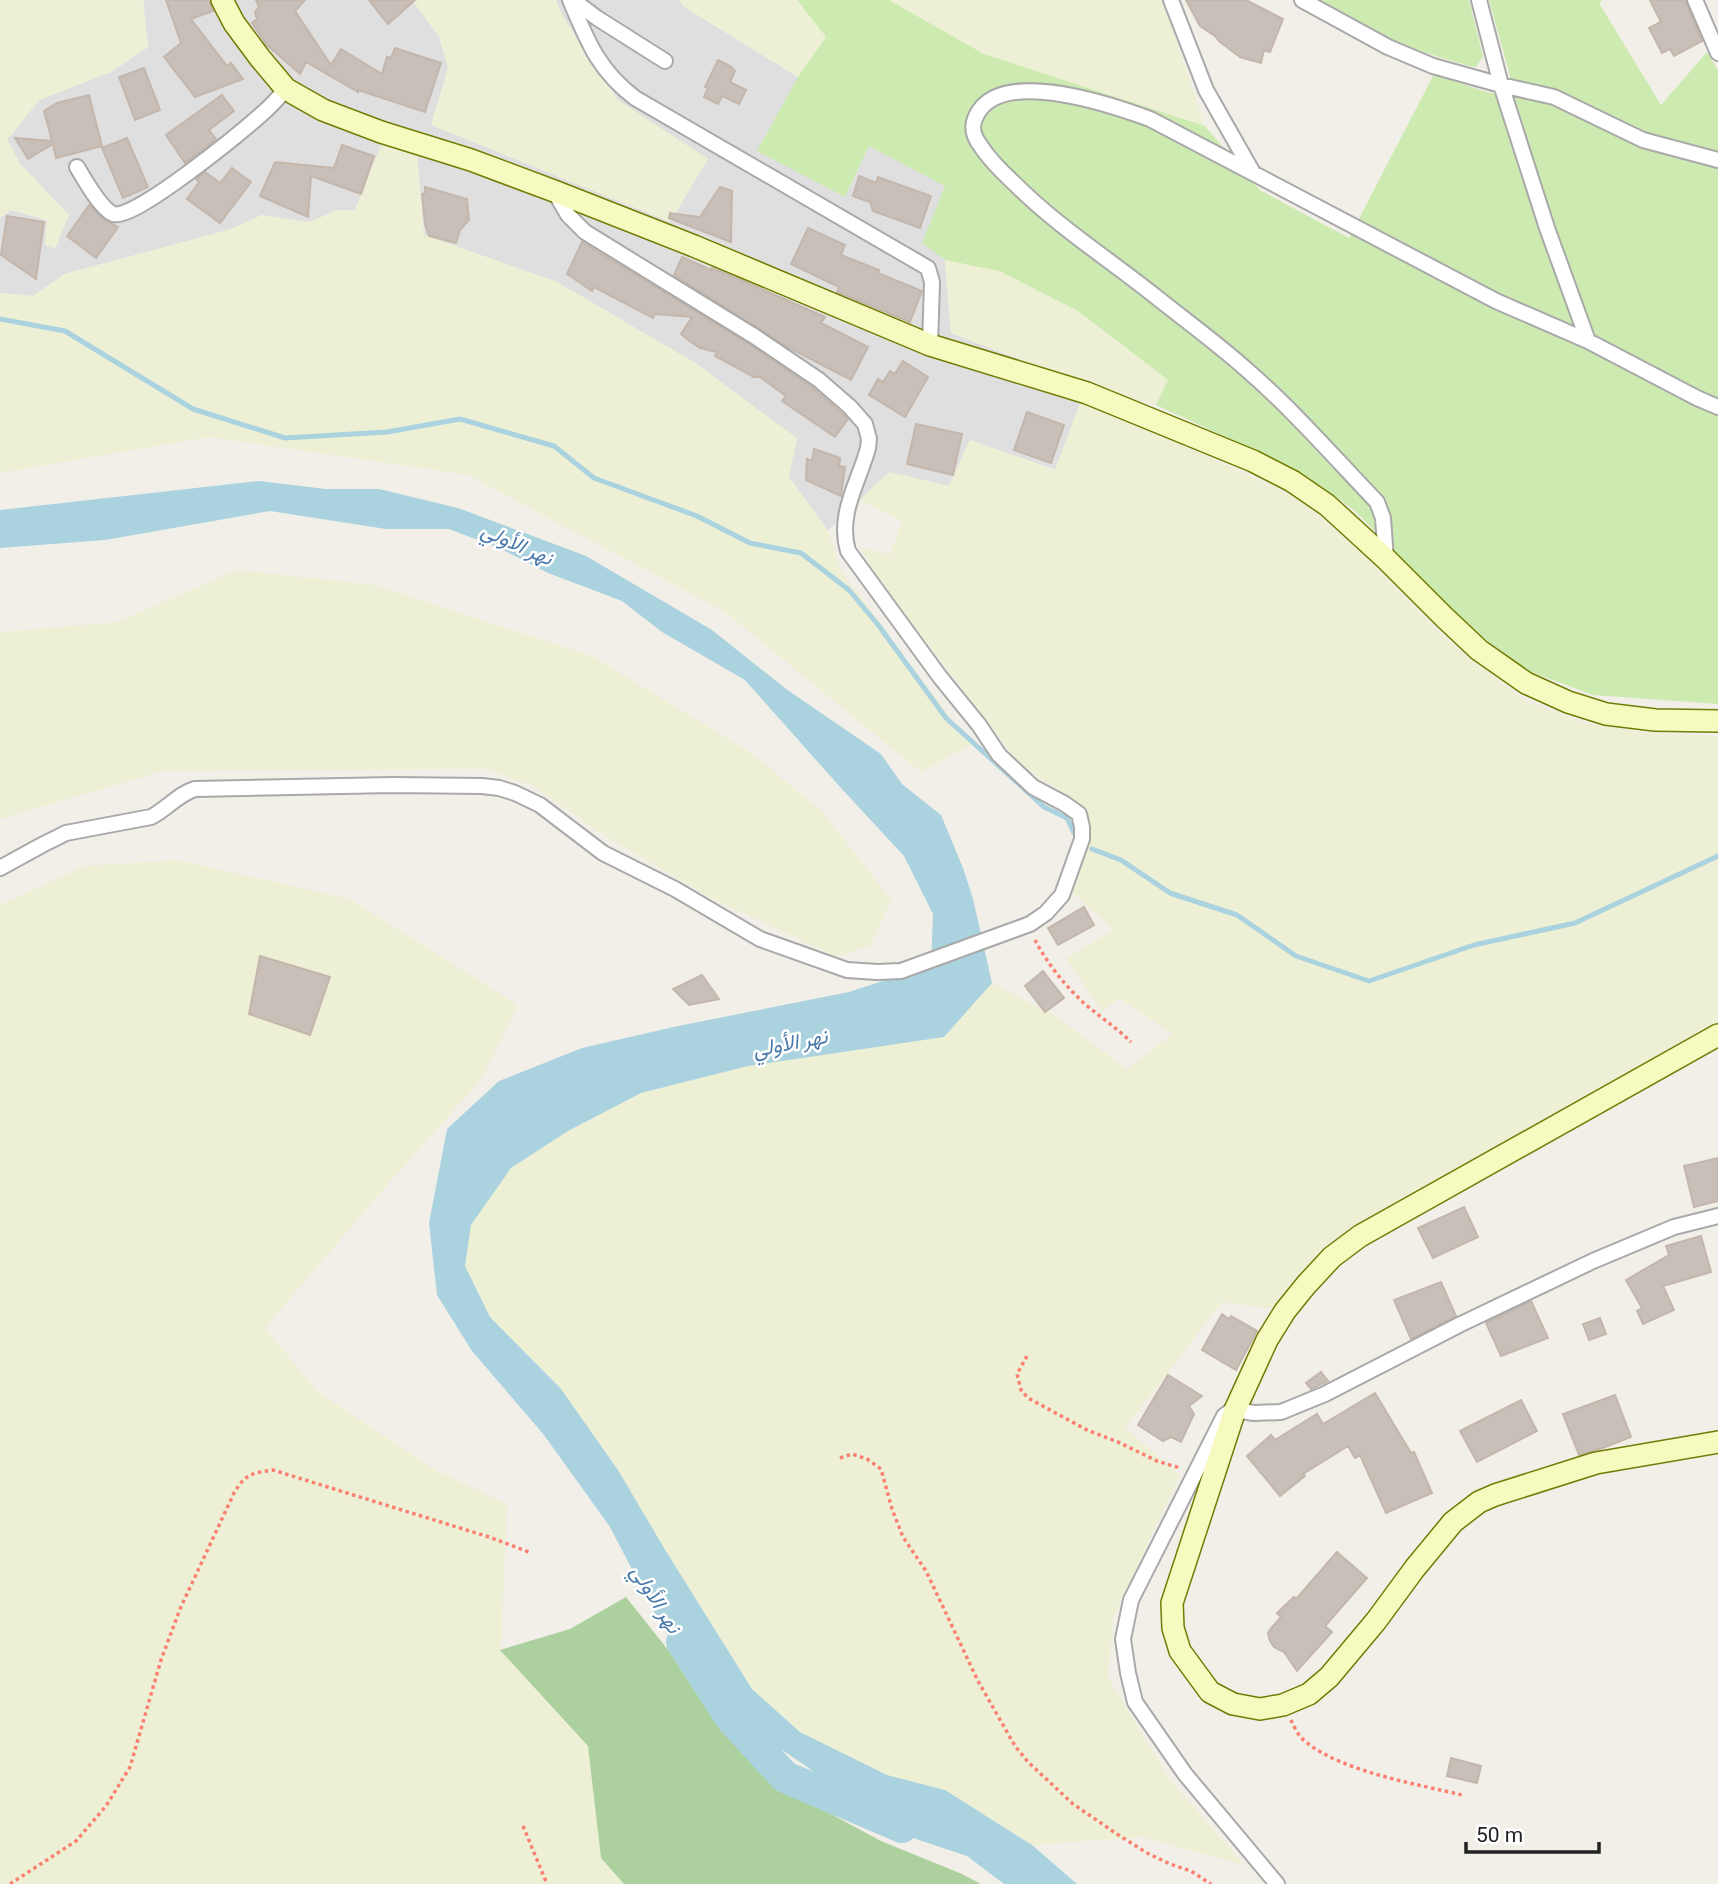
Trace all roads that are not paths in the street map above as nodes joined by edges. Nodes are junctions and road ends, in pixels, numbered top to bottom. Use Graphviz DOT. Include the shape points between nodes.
graph roads {
  1 [pos="222,0"];
  2 [pos="571,0"];
  3 [pos="1171,0"];
  4 [pos="1301,0"];
  5 [pos="1479,0"];
  6 [pos="1695,0"];
  7 [pos="1718,53"];
  8 [pos="665,61"];
  9 [pos="1501,85"];
  10 [pos="286,89"];
  11 [pos="1718,160"];
  12 [pos="77,167"];
  13 [pos="1253,173"];
  14 [pos="554,191"];
  15 [pos="1588,341"];
  16 [pos="930,345"];
  17 [pos="1718,407"];
  18 [pos="1387,559"];
  19 [pos="1718,722"];
  20 [pos="0,868"];
  21 [pos="1718,1035"];
  22 [pos="1718,1216"];
  23 [pos="1235,1410"];
  24 [pos="1718,1443"];
  25 [pos="1277,1884"];
  1 -- 10 [label="main road" via="234,23"];
  2 -- 8 [label="street"];
  2 -- 16 [label="street" via="596,58 635,98 928,268 932,282"];
  3 -- 13 [label="street" via="1206,90"];
  4 -- 9 [label="street" via="1388,47 1433,66"];
  5 -- 9 [label="street"];
  6 -- 7 [label="street"];
  9 -- 11 [label="street" via="1554,97 1643,140"];
  9 -- 15 [label="street"];
  10 -- 12 [label="street" via="198,166 121,215 104,206"];
  10 -- 14 [label="main road" via="346,119"];
  13 -- 15 [label="street" via="1496,301"];
  13 -- 18 [label="street" via="1150,119 1087,98 1003,94 982,106 972,126 981,146 1032,201 1248,370 1308,430 1377,502"];
  14 -- 16 [label="main road"];
  14 -- 20 [label="street" via="584,232 792,360 833,391 865,424 868,447 846,513 848,551 999,755 1033,787 1079,814 1082,839 1062,895 1030,924 901,971 847,970 760,939 603,853 540,805 516,793 482,786 195,789 151,817 66,833"];
  15 -- 17 [label="street"];
  16 -- 18 [label="main road" via="1087,393 1252,461 1327,505"];
  18 -- 19 [label="main road" via="1479,650 1525,683 1606,714"];
  21 -- 23 [label="main road" via="1379,1225 1332,1257 1284,1311"];
  22 -- 23 [label="street" via="1674,1227 1593,1261 1281,1412"];
  23 -- 24 [label="main road" via="1172,1603 1173,1628 1180,1651 1210,1692 1233,1704 1260,1709 1309,1694 1329,1677 1453,1522 1479,1502 1596,1463"];
  23 -- 25 [label="street" via="1224,1416 1131,1600 1123,1639 1135,1702 1185,1774"];
}
